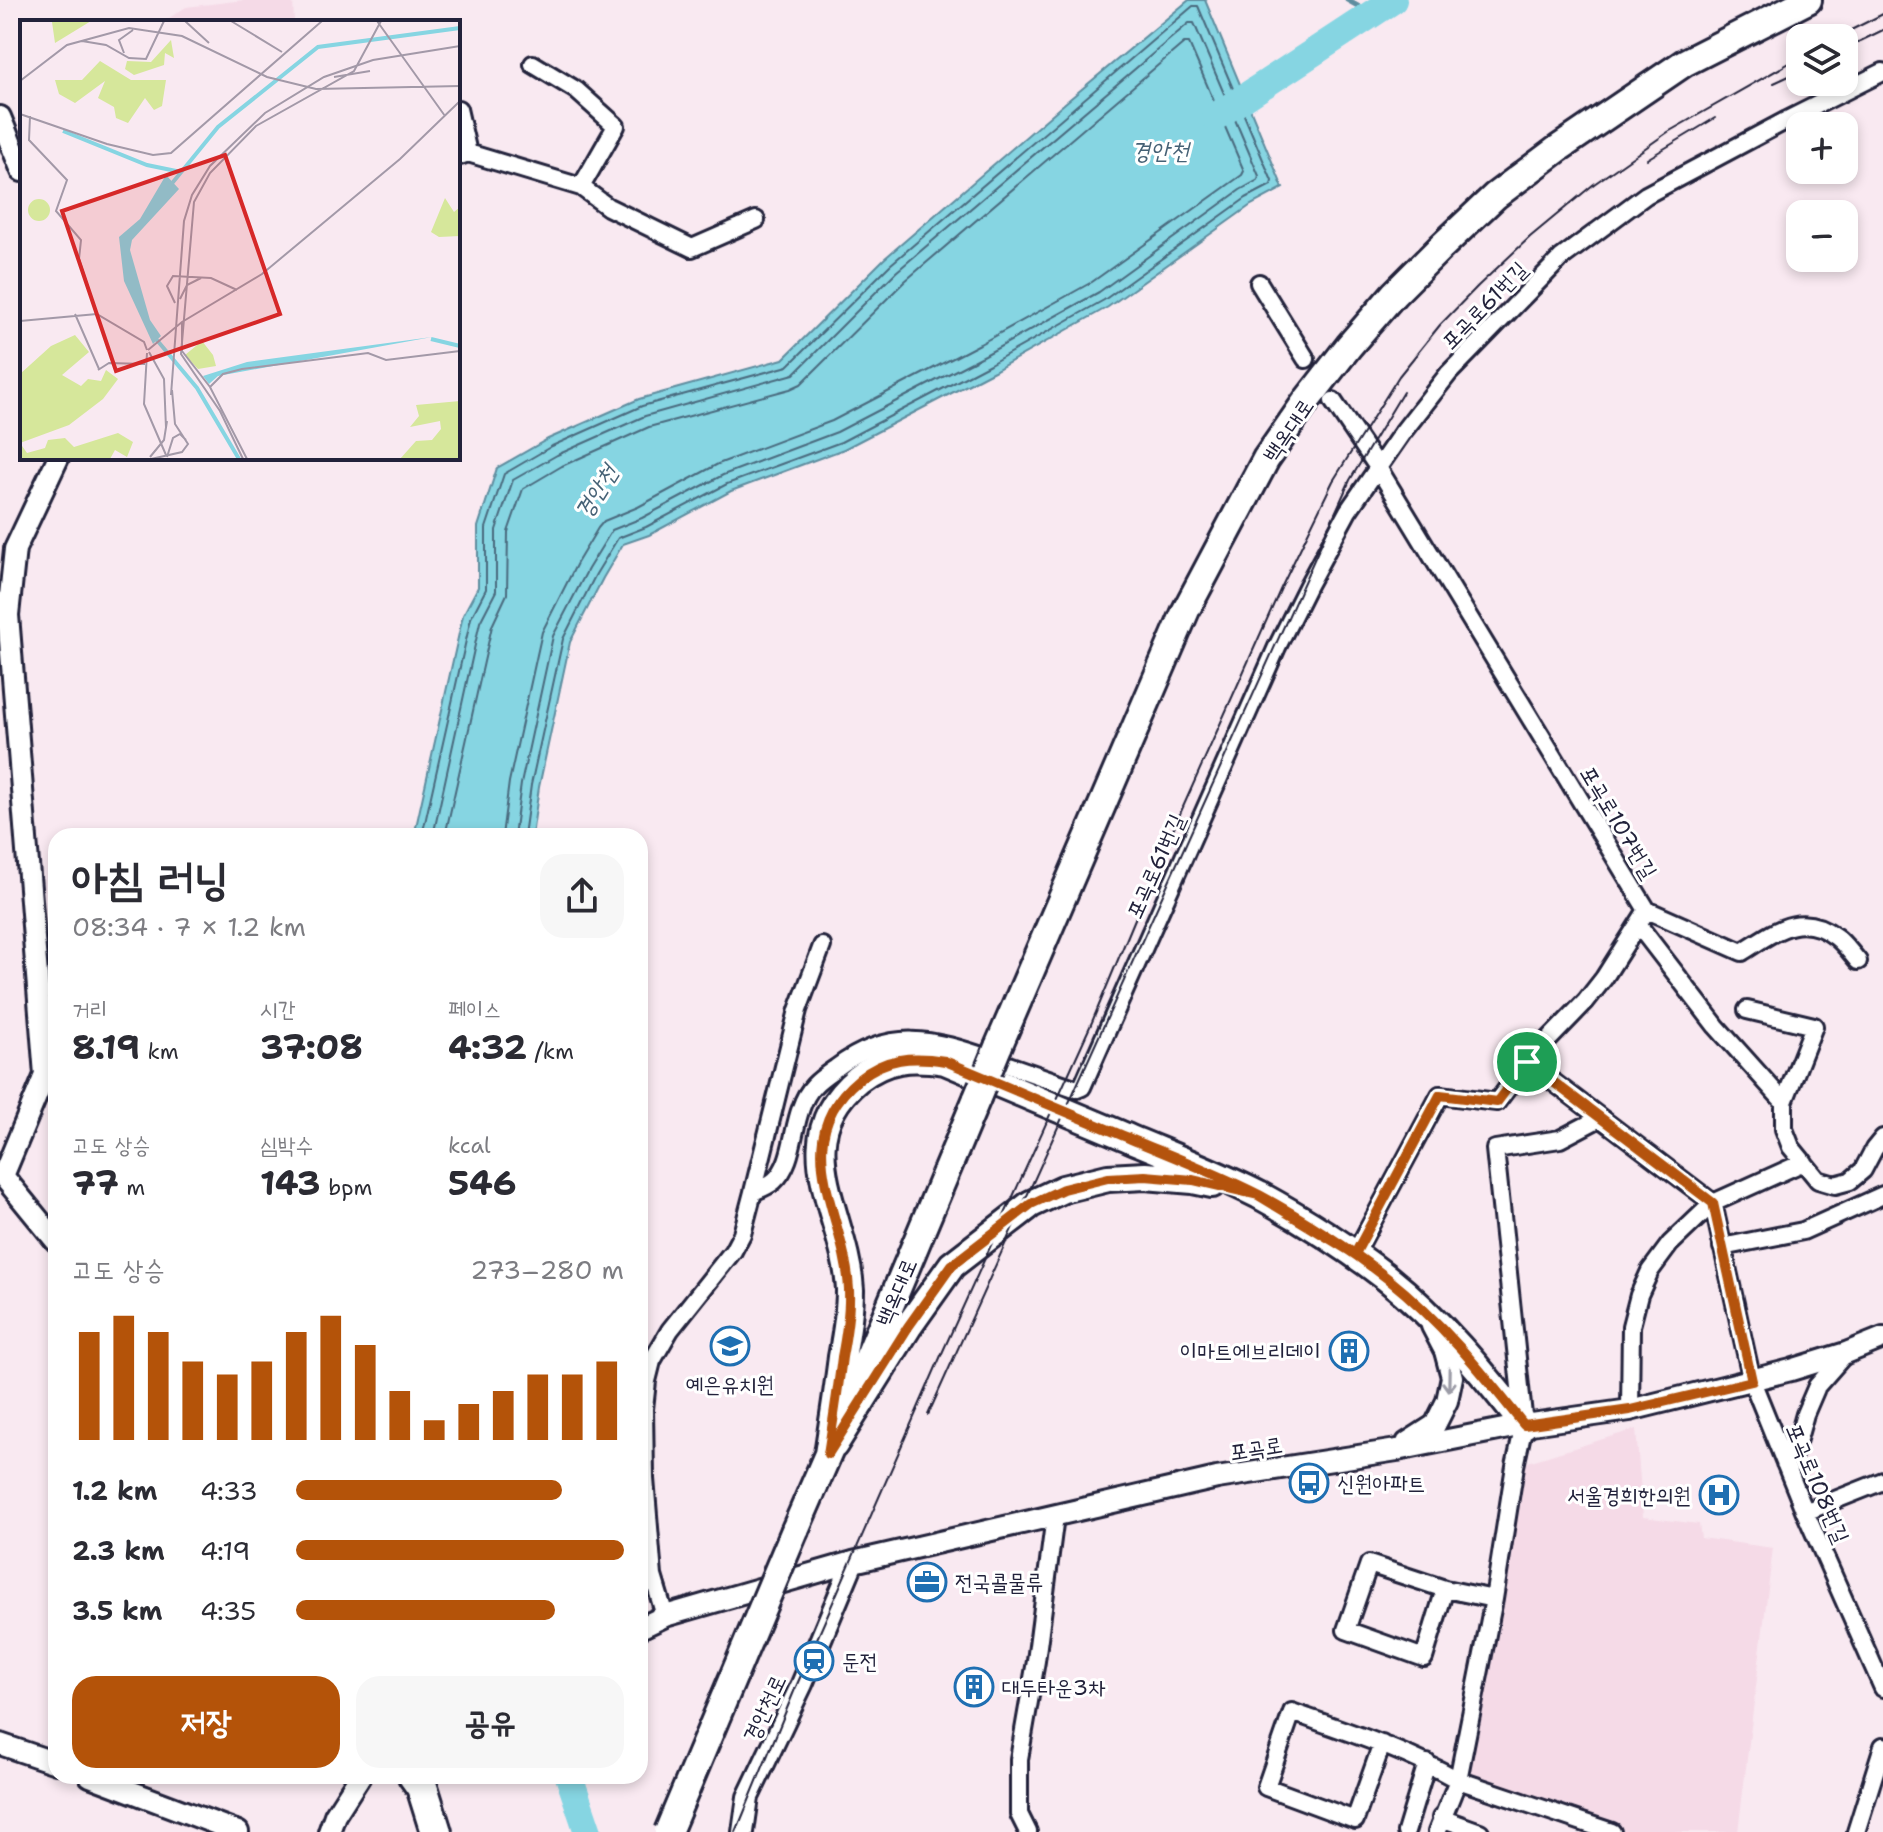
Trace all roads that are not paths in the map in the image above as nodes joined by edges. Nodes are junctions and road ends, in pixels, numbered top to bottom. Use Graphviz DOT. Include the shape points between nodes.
graph roads {
  1 [pos="1808,0"];
  2 [pos="533,64"];
  3 [pos="1883,72"];
  4 [pos="0,117"];
  5 [pos="460,127"];
  6 [pos="463,155"];
  7 [pos="20,166"];
  8 [pos="581,187"];
  9 [pos="756,220"];
  10 [pos="1259,283"];
  11 [pos="1306,359"];
  12 [pos="1333,401"];
  13 [pos="57,460"];
  14 [pos="1377,466"];
  15 [pos="1647,910"];
  16 [pos="1639,926"];
  17 [pos="822,946"];
  18 [pos="1858,961"];
  19 [pos="1747,1010"];
  20 [pos="1527,1062"];
  21 [pos="1784,1102"];
  22 [pos="1600,1118"];
  23 [pos="1883,1138"];
  24 [pos="1804,1162"];
  25 [pos="2,1177"];
  26 [pos="753,1192"];
  27 [pos="1258,1195"];
  28 [pos="1883,1195"];
  29 [pos="1713,1203"];
  30 [pos="48,1232"];
  31 [pos="1722,1247"];
  32 [pos="1355,1254"];
  33 [pos="1422,1309"];
  34 [pos="1883,1338"];
  35 [pos="1846,1353"];
  36 [pos="648,1377"];
  37 [pos="1752,1381"];
  38 [pos="1630,1410"];
  39 [pos="1524,1425"];
  40 [pos="1397,1450"];
  41 [pos="828,1454"];
  42 [pos="1785,1463"];
  43 [pos="1883,1481"];
  44 [pos="1805,1512"];
  45 [pos="648,1515"];
  46 [pos="1055,1516"];
  47 [pos="853,1562"];
  48 [pos="1445,1589"];
  49 [pos="1494,1599"];
  50 [pos="665,1616"];
  51 [pos="648,1624"];
  52 [pos="1883,1688"];
  53 [pos="0,1744"];
  54 [pos="1382,1744"];
  55 [pos="1883,1746"];
  56 [pos="48,1760"];
  57 [pos="1427,1763"];
  58 [pos="1458,1780"];
  59 [pos="111,1784"];
  60 [pos="355,1784"];
  61 [pos="420,1784"];
  62 [pos="1439,1825"];
  63 [pos="238,1832"];
  64 [pos="329,1832"];
  65 [pos="436,1832"];
  66 [pos="668,1832"];
  67 [pos="743,1832"];
  68 [pos="1028,1832"];
  69 [pos="1406,1832"];
  70 [pos="1480,1832"];
  71 [pos="1612,1832"];
  72 [pos="1856,1832"];
  1 -- 41 [label="main road, 백옥대로, bridge" via="1684,63 1495,196 1394,294 1266,459 1186,610"];
  2 -- 8 [label="street" via="576,90 616,126"];
  3 -- 14 [label="street, 포곡로61번길" via="1646,195 1561,258 1449,373"];
  4 -- 7 [label="street"];
  5 -- 6 [label="street"];
  6 -- 8 [label="street"];
  8 -- 9 [label="street" via="608,207 692,248"];
  10 -- 11 [label="street"];
  12 -- 14 [label="street, 포곡로107번길"];
  13 -- 25 [label="street" via="15,549 8,615 45,1075"];
  14 -- 15 [label="street, 포곡로107번길"];
  14 -- 26 [label="street, 포곡로61번길" via="1277,647 1082,1087 939,1043 912,1040 868,1049 808,1091 781,1173"];
  15 -- 16 [label="street, 포곡로107번길"];
  15 -- 18 [label="street" via="1742,952 1798,923 1835,936"];
  16 -- 20 [label="street, 포곡로107번길" via="1586,1001"];
  16 -- 21 [label="street" via="1716,1026"];
  17 -- 26 [label="street" via="798,1010"];
  19 -- 21 [label="street" via="1814,1026"];
  20 -- 22 [label="street"];
  20 -- 32 [label="street, 포곡로107번길" via="1497,1102 1440,1095"];
  21 -- 24 [label="street" via="1784,1129"];
  22 -- 29 [label="street"];
  22 -- 39 [label="street" via="1560,1139 1495,1149"];
  23 -- 24 [label="street" via="1850,1181 1835,1185 1818,1180"];
  24 -- 29 [label="street"];
  25 -- 30 [label="street"];
  26 -- 36 [label="street" via="733,1251 670,1330"];
  27 -- 32 [label="main road"];
  27 -- 41 [label="main road" via="1193,1180 1145,1176 1063,1189 1031,1204 952,1265"];
  27 -- 41 [label="main road" via="945,1061 917,1057 869,1070 845,1090 821,1138 821,1162 850,1292"];
  28 -- 31 [label="street" via="1803,1231"];
  29 -- 31 [label="street"];
  29 -- 38 [label="street" via="1663,1253 1639,1295 1631,1326"];
  31 -- 37 [label="street"];
  32 -- 33 [label="main road"];
  33 -- 39 [label="main road" via="1470,1357"];
  33 -- 40 [label="street, one-way" via="1445,1351 1452,1377 1435,1425"];
  34 -- 35 [label="street, 포곡로"];
  35 -- 37 [label="street, 포곡로"];
  35 -- 42 [label="street" via="1817,1386 1794,1453"];
  37 -- 38 [label="street, 포곡로"];
  37 -- 42 [label="street, 포곡로108번길"];
  38 -- 39 [label="street, 포곡로"];
  39 -- 40 [label="street, 포곡로"];
  39 -- 49 [label="street"];
  40 -- 46 [label="street, 포곡로" via="1217,1478"];
  41 -- 66 [label="main road, 백옥대로, bridge"];
  42 -- 44 [label="street, 포곡로108번길"];
  43 -- 44 [label="street"];
  44 -- 52 [label="street, 포곡로108번길"];
  45 -- 50 [label="street" via="653,1576"];
  46 -- 47 [label="street, 포곡로"];
  46 -- 68 [label="street" via="1019,1759 1019,1814"];
  47 -- 50 [label="street, 포곡로"];
  47 -- 67 [label="street, 경안천로" via="748,1797"];
  48 -- 48 [label="street" via="1369,1564 1346,1630 1424,1658"];
  48 -- 49 [label="street"];
  49 -- 58 [label="street"];
  50 -- 51 [label="street, 포곡로"];
  53 -- 56 [label="street"];
  54 -- 54 [label="street" via="1292,1712 1266,1787 1355,1820"];
  54 -- 57 [label="street"];
  55 -- 72 [label="street"];
  57 -- 58 [label="street"];
  57 -- 69 [label="street"];
  58 -- 62 [label="street"];
  58 -- 71 [label="street"];
  59 -- 63 [label="street"];
  60 -- 64 [label="street"];
  61 -- 65 [label="highway"];
  62 -- 70 [label="street"];
}
